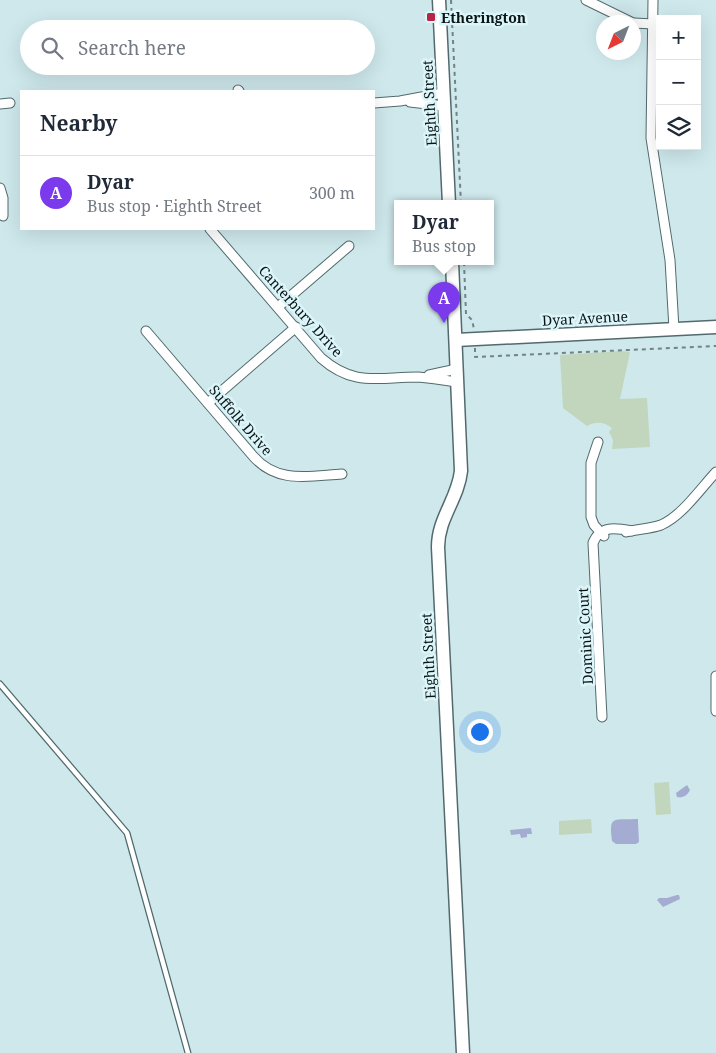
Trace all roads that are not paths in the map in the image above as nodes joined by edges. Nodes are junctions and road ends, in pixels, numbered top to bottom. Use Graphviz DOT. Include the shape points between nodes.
graph roads {
  1 [pos="439,0"];
  2 [pos="586,0"];
  3 [pos="653,0"];
  4 [pos="616,15"];
  5 [pos="641,23"];
  6 [pos="653,24"];
  7 [pos="444,99"];
  8 [pos="375,103"];
  9 [pos="0,188"];
  10 [pos="449,200"];
  11 [pos="3,216"];
  12 [pos="211,230"];
  13 [pos="349,246"];
  14 [pos="452,265"];
  15 [pos="278,307"];
  16 [pos="296,327"];
  17 [pos="716,327"];
  18 [pos="674,329"];
  19 [pos="146,331"];
  20 [pos="456,340"];
  21 [pos="457,375"];
  22 [pos="208,403"];
  23 [pos="598,442"];
  24 [pos="716,472"];
  25 [pos="342,474"];
  26 [pos="602,533"];
  27 [pos="716,676"];
  28 [pos="0,684"];
  29 [pos="716,711"];
  30 [pos="602,717"];
  31 [pos="188,1053"];
  32 [pos="463,1053"];
  1 -- 7 [label="street, Eighth Street"];
  2 -- 4 [label="street"];
  3 -- 6 [label="street"];
  5 -- 6 [label="street"];
  6 -- 18 [label="street" via="651,138 670,260"];
  7 -- 8 [label="street"];
  7 -- 10 [label="street, Eighth Street"];
  9 -- 11 [label="street"];
  12 -- 15 [label="street, Canterbury Drive"];
  13 -- 15 [label="street"];
  14 -- 20 [label="street, Eighth Street"];
  15 -- 16 [label="street, Canterbury Drive"];
  16 -- 21 [label="street, Canterbury Drive" via="321,358 344,374 365,379"];
  16 -- 22 [label="street"];
  17 -- 18 [label="street, Dyar Avenue"];
  18 -- 20 [label="street, Dyar Avenue"];
  19 -- 22 [label="street, Suffolk Drive"];
  20 -- 21 [label="street, Eighth Street"];
  21 -- 32 [label="street, Eighth Street" via="461,471 458,487 440,527 438,547"];
  22 -- 25 [label="street, Suffolk Drive" via="266,468 285,476"];
  23 -- 26 [label="street" via="591,463 592,507"];
  24 -- 26 [label="street" via="670,520 632,531"];
  26 -- 30 [label="street, Dominic Court" via="594,553"];
  27 -- 29 [label="street"];
  28 -- 31 [label="lane" via="127,833"];
}
